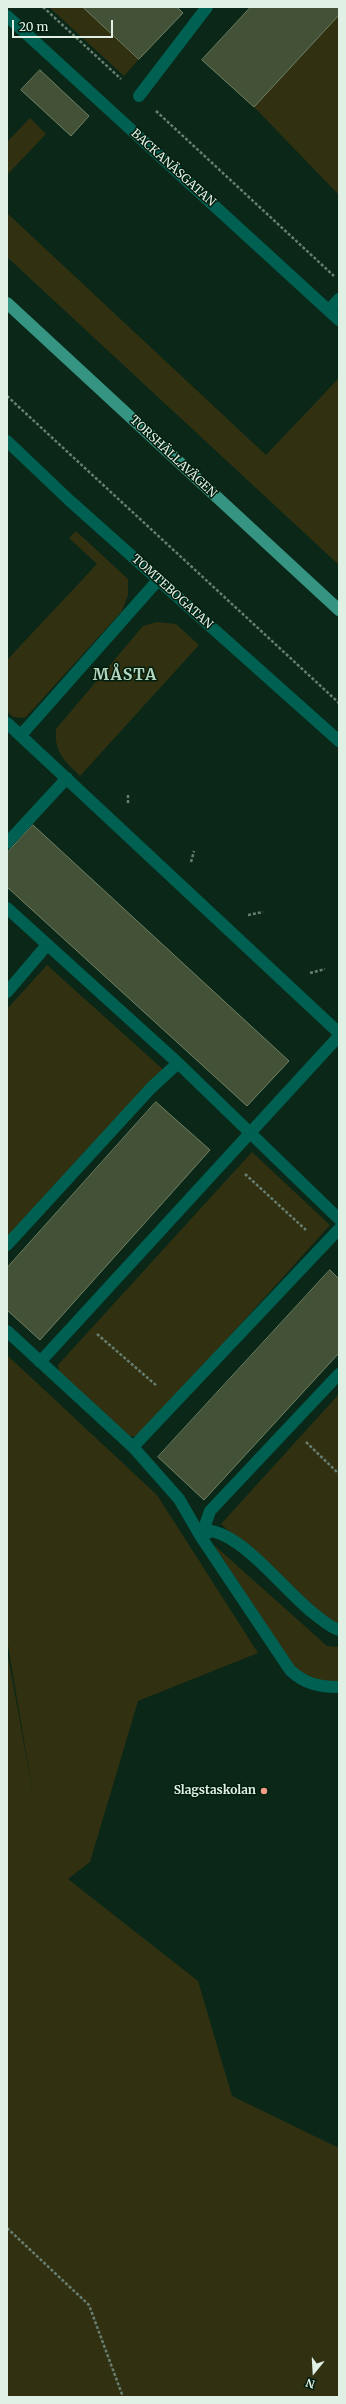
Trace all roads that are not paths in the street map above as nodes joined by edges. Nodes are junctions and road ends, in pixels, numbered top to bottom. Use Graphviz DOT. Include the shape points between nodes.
graph roads {
  1 [pos="207,7"];
  2 [pos="7,16"];
  3 [pos="139,96"];
  4 [pos="339,299"];
  5 [pos="7,303"];
  6 [pos="329,310"];
  7 [pos="339,320"];
  8 [pos="7,441"];
  9 [pos="159,579"];
  10 [pos="339,610"];
  11 [pos="7,722"];
  12 [pos="21,736"];
  13 [pos="339,741"];
  14 [pos="67,778"];
  15 [pos="7,843"];
  16 [pos="7,908"];
  17 [pos="47,945"];
  18 [pos="7,992"];
  19 [pos="339,1033"];
  20 [pos="339,1036"];
  21 [pos="178,1063"];
  22 [pos="251,1132"];
  23 [pos="339,1219"];
  24 [pos="339,1228"];
  25 [pos="7,1245"];
  26 [pos="7,1331"];
  27 [pos="40,1362"];
  28 [pos="339,1374"];
  29 [pos="134,1447"];
  30 [pos="201,1537"];
  31 [pos="339,1630"];
  32 [pos="339,1687"];
  1 -- 3 [label="street"];
  2 -- 6 [label="street, BACKANÄSGATAN"];
  4 -- 6 [label="street"];
  5 -- 10 [label="main road, TORSHÄLLAVÄGEN"];
  6 -- 7 [label="street, BACKANÄSGATAN"];
  8 -- 9 [label="street, TOMTEBOGATAN"];
  9 -- 12 [label="street"];
  9 -- 13 [label="street, TOMTEBOGATAN"];
  11 -- 12 [label="street"];
  12 -- 14 [label="street"];
  14 -- 15 [label="street"];
  14 -- 19 [label="street"];
  16 -- 17 [label="street"];
  17 -- 18 [label="street"];
  17 -- 21 [label="street"];
  20 -- 22 [label="street"];
  21 -- 22 [label="street"];
  21 -- 25 [label="street" via="151,1088"];
  22 -- 23 [label="street"];
  22 -- 27 [label="street"];
  24 -- 29 [label="street"];
  26 -- 27 [label="street"];
  27 -- 29 [label="street"];
  28 -- 30 [label="street" via="210,1511"];
  29 -- 30 [label="street" via="179,1499"];
  30 -- 31 [label="street" via="211,1531 235,1540 300,1603 328,1625"];
  30 -- 32 [label="street" via="290,1670 301,1680 314,1685"];
}
